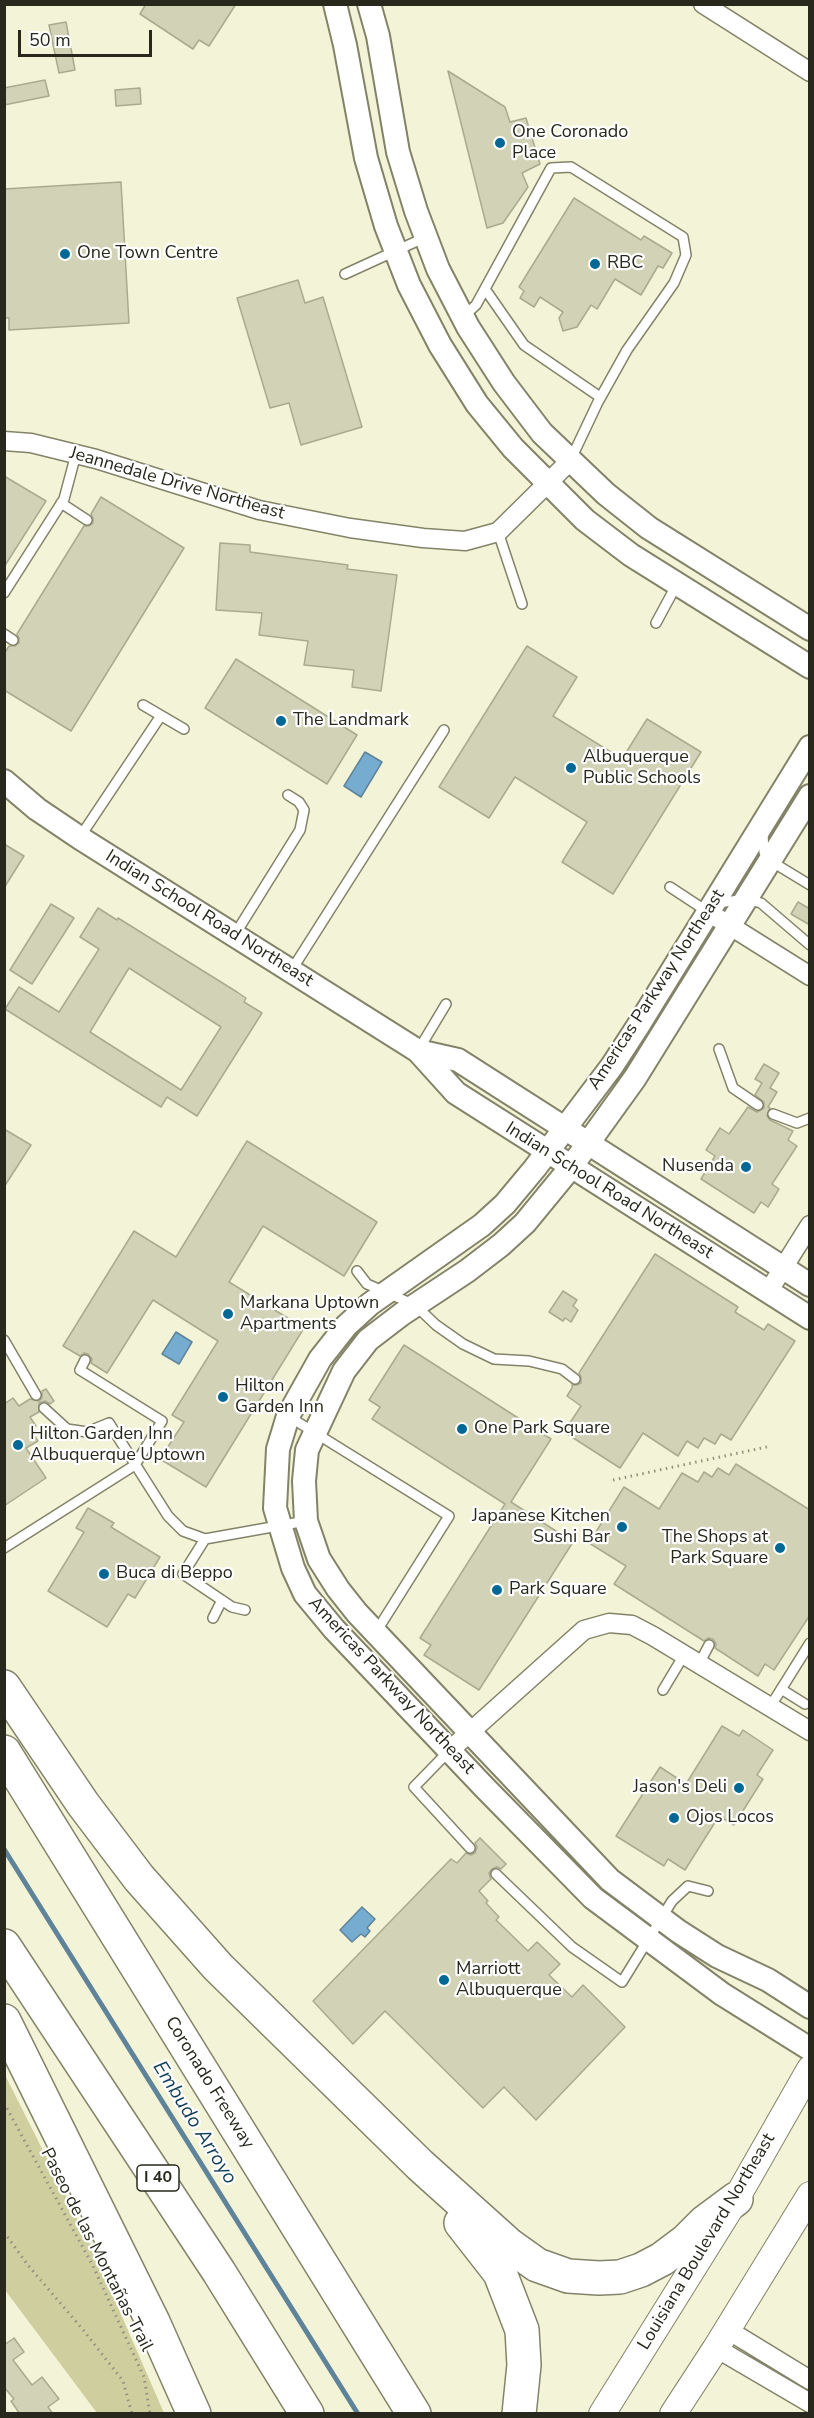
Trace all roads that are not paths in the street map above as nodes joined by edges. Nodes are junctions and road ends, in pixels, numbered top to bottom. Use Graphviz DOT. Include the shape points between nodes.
graph roads {
  1 [pos="335,4"];
  2 [pos="369,4"];
  3 [pos="703,4"];
  4 [pos="808,67"];
  5 [pos="426,237"];
  6 [pos="396,250"];
  7 [pos="345,274"];
  8 [pos="485,289"];
  9 [pos="463,317"];
  10 [pos="600,397"];
  11 [pos="4,441"];
  12 [pos="76,454"];
  13 [pos="570,461"];
  14 [pos="547,484"];
  15 [pos="61,503"];
  16 [pos="87,520"];
  17 [pos="498,531"];
  18 [pos="677,584"];
  19 [pos="4,593"];
  20 [pos="522,604"];
  21 [pos="656,623"];
  22 [pos="810,629"];
  23 [pos="4,634"];
  24 [pos="13,639"];
  25 [pos="810,667"];
  26 [pos="143,705"];
  27 [pos="160,717"];
  28 [pos="184,729"];
  29 [pos="444,730"];
  30 [pos="810,747"];
  31 [pos="4,781"];
  32 [pos="288,795"];
  33 [pos="810,796"];
  34 [pos="765,820"];
  35 [pos="80,838"];
  36 [pos="769,861"];
  37 [pos="810,885"];
  38 [pos="670,887"];
  39 [pos="746,899"];
  40 [pos="710,908"];
  41 [pos="730,925"];
  42 [pos="234,936"];
  43 [pos="810,945"];
  44 [pos="291,972"];
  45 [pos="810,976"];
  46 [pos="446,1004"];
  47 [pos="718,1049"];
  48 [pos="418,1051"];
  49 [pos="758,1105"];
  50 [pos="773,1114"];
  51 [pos="810,1118"];
  52 [pos="565,1128"];
  53 [pos="589,1144"];
  54 [pos="547,1153"];
  55 [pos="571,1167"];
  56 [pos="810,1225"];
  57 [pos="783,1268"];
  58 [pos="357,1271"];
  59 [pos="810,1285"];
  60 [pos="768,1292"];
  61 [pos="386,1293"];
  62 [pos="415,1305"];
  63 [pos="810,1318"];
  64 [pos="4,1340"];
  65 [pos="85,1360"];
  66 [pos="575,1380"];
  67 [pos="36,1395"];
  68 [pos="44,1408"];
  69 [pos="288,1416"];
  70 [pos="314,1433"];
  71 [pos="135,1465"];
  72 [pos="306,1521"];
  73 [pos="280,1527"];
  74 [pos="206,1539"];
  75 [pos="4,1548"];
  76 [pos="222,1600"];
  77 [pos="245,1610"];
  78 [pos="213,1618"];
  79 [pos="376,1632"];
  80 [pos="810,1643"];
  81 [pos="709,1645"];
  82 [pos="692,1660"];
  83 [pos="4,1687"];
  84 [pos="781,1689"];
  85 [pos="663,1690"];
  86 [pos="805,1704"];
  87 [pos="770,1707"];
  88 [pos="471,1731"];
  89 [pos="810,1731"];
  90 [pos="450,1750"];
  91 [pos="4,1752"];
  92 [pos="470,1848"];
  93 [pos="496,1874"];
  94 [pos="708,1891"];
  95 [pos="660,1920"];
  96 [pos="649,1941"];
  97 [pos="4,1946"];
  98 [pos="810,2007"];
  99 [pos="4,2021"];
  100 [pos="810,2049"];
  101 [pos="810,2069"];
  102 [pos="420,2165"];
  103 [pos="810,2195"];
  104 [pos="736,2199"];
  105 [pos="722,2339"];
  106 [pos="810,2380"];
  107 [pos="810,2403"];
  108 [pos="194,2414"];
  109 [pos="307,2414"];
  110 [pos="414,2414"];
  111 [pos="519,2414"];
  112 [pos="602,2414"];
  113 [pos="673,2414"];
  1 -- 6 [label="street" via="366,158"];
  2 -- 5 [label="street" via="398,152"];
  3 -- 4 [label="street"];
  5 -- 6 [label="lane"];
  5 -- 9 [label="street"];
  6 -- 7 [label="lane"];
  6 -- 14 [label="street" via="440,345 477,404"];
  8 -- 9 [label="lane"];
  8 -- 10 [label="lane" via="524,345"];
  8 -- 10 [label="lane" via="551,168 571,167 683,237 686,255 674,283"];
  9 -- 13 [label="street" via="504,382 536,425"];
  10 -- 13 [label="lane"];
  11 -- 12 [label="street, Jeannedale Drive Northeast"];
  12 -- 15 [label="lane"];
  12 -- 17 [label="street, Jeannedale Drive Northeast" via="259,510 350,528 465,541"];
  13 -- 14 [label="street, Jeannedale Drive Northeast"];
  13 -- 22 [label="street" via="649,528"];
  14 -- 17 [label="street, Jeannedale Drive Northeast"];
  14 -- 18 [label="street" via="594,527"];
  15 -- 16 [label="lane"];
  15 -- 19 [label="lane"];
  17 -- 20 [label="lane"];
  18 -- 21 [label="lane"];
  18 -- 25 [label="street"];
  23 -- 24 [label="lane"];
  26 -- 27 [label="lane"];
  27 -- 28 [label="lane"];
  27 -- 35 [label="lane"];
  29 -- 44 [label="lane"];
  30 -- 34 [label="street, Americas Parkway Northeast"];
  31 -- 35 [label="street, Indian School Road Northeast"];
  32 -- 42 [label="lane" via="304,810 300,830"];
  33 -- 36 [label="street, Americas Parkway Northeast"];
  34 -- 36 [label="lane" via="762,840"];
  34 -- 40 [label="street, Americas Parkway Northeast"];
  35 -- 42 [label="street, Indian School Road Northeast"];
  36 -- 37 [label="lane"];
  36 -- 39 [label="street, Americas Parkway Northeast"];
  38 -- 40 [label="lane"];
  39 -- 40 [label="lane"];
  39 -- 41 [label="street, Americas Parkway Northeast"];
  39 -- 43 [label="lane" via="768,907"];
  40 -- 41 [label="street"];
  40 -- 52 [label="street, Americas Parkway Northeast" via="612,1066"];
  41 -- 45 [label="street"];
  41 -- 53 [label="street, Americas Parkway Northeast"];
  42 -- 44 [label="street, Indian School Road Northeast"];
  44 -- 48 [label="street, Indian School Road Northeast"];
  46 -- 48 [label="lane"];
  47 -- 49 [label="lane" via="733,1088"];
  48 -- 52 [label="street, Indian School Road Northeast" via="458,1060"];
  48 -- 54 [label="street, Indian School Road Northeast" via="456,1093"];
  50 -- 51 [label="lane" via="796,1123"];
  52 -- 53 [label="street, Indian School Road Northeast"];
  52 -- 54 [label="street, Americas Parkway Northeast"];
  53 -- 55 [label="street, Americas Parkway Northeast"];
  53 -- 57 [label="street, Indian School Road Northeast"];
  54 -- 55 [label="street, Indian School Road Northeast"];
  54 -- 61 [label="street, Americas Parkway Northeast" via="482,1225"];
  55 -- 60 [label="street, Indian School Road Northeast"];
  55 -- 62 [label="street, Americas Parkway Northeast" via="525,1223 501,1245"];
  56 -- 57 [label="street"];
  57 -- 59 [label="street, Indian School Road Northeast"];
  57 -- 60 [label="street"];
  58 -- 61 [label="lane" via="367,1284"];
  60 -- 63 [label="street, Indian School Road Northeast"];
  61 -- 62 [label="lane"];
  61 -- 69 [label="street, Americas Parkway Northeast" via="346,1326 320,1359"];
  62 -- 66 [label="lane" via="463,1344 494,1359 529,1361 562,1369"];
  62 -- 70 [label="street, Americas Parkway Northeast" via="368,1340 344,1371"];
  64 -- 67 [label="lane"];
  65 -- 71 [label="lane" via="80,1370 162,1422"];
  68 -- 71 [label="lane" via="67,1429 87,1432 109,1423"];
  69 -- 70 [label="lane"];
  69 -- 73 [label="street, Americas Parkway Northeast" via="278,1449 275,1508"];
  70 -- 72 [label="street, Americas Parkway Northeast" via="307,1450 304,1481"];
  70 -- 79 [label="lane" via="449,1516"];
  71 -- 74 [label="lane" via="183,1532"];
  71 -- 75 [label="lane"];
  72 -- 73 [label="lane"];
  72 -- 79 [label="street, Americas Parkway Northeast" via="319,1559"];
  73 -- 74 [label="lane"];
  73 -- 90 [label="street, Americas Parkway Northeast" via="292,1568 305,1594"];
  74 -- 76 [label="lane" via="183,1574"];
  76 -- 77 [label="lane"];
  76 -- 78 [label="lane"];
  79 -- 88 [label="street, Americas Parkway Northeast"];
  80 -- 84 [label="lane"];
  81 -- 82 [label="lane"];
  82 -- 85 [label="lane"];
  82 -- 87 [label="street"];
  82 -- 88 [label="street" via="632,1625 609,1623 584,1630"];
  83 -- 102 [label="highway" via="83,1804 139,1878 218,1967"];
  84 -- 86 [label="lane"];
  84 -- 87 [label="lane"];
  87 -- 89 [label="street"];
  88 -- 90 [label="street"];
  88 -- 95 [label="street, Americas Parkway Northeast" via="610,1880"];
  90 -- 92 [label="lane" via="414,1787"];
  90 -- 96 [label="street, Americas Parkway Northeast" via="593,1898"];
  91 -- 110 [label="highway, Coronado Freeway"];
  93 -- 96 [label="lane" via="572,1947 622,1982"];
  94 -- 95 [label="lane" via="688,1886"];
  95 -- 96 [label="lane"];
  95 -- 98 [label="street, Americas Parkway Northeast"];
  96 -- 100 [label="street, Americas Parkway Northeast" via="722,1994"];
  97 -- 109 [label="highway, I 40" via="219,2272"];
  99 -- 108 [label="highway" via="153,2322"];
  101 -- 104 [label="main road, Louisiana Boulevard Northeast"];
  102 -- 104 [label="highway" via="509,2245 537,2265 568,2276 620,2277 641,2270 662,2259"];
  102 -- 111 [label="highway" via="500,2273 513,2302 522,2330 524,2365"];
  103 -- 105 [label="main road"];
  104 -- 112 [label="main road, Louisiana Boulevard Northeast"];
  105 -- 106 [label="street"];
  105 -- 107 [label="street"];
  105 -- 113 [label="main road"];
}
